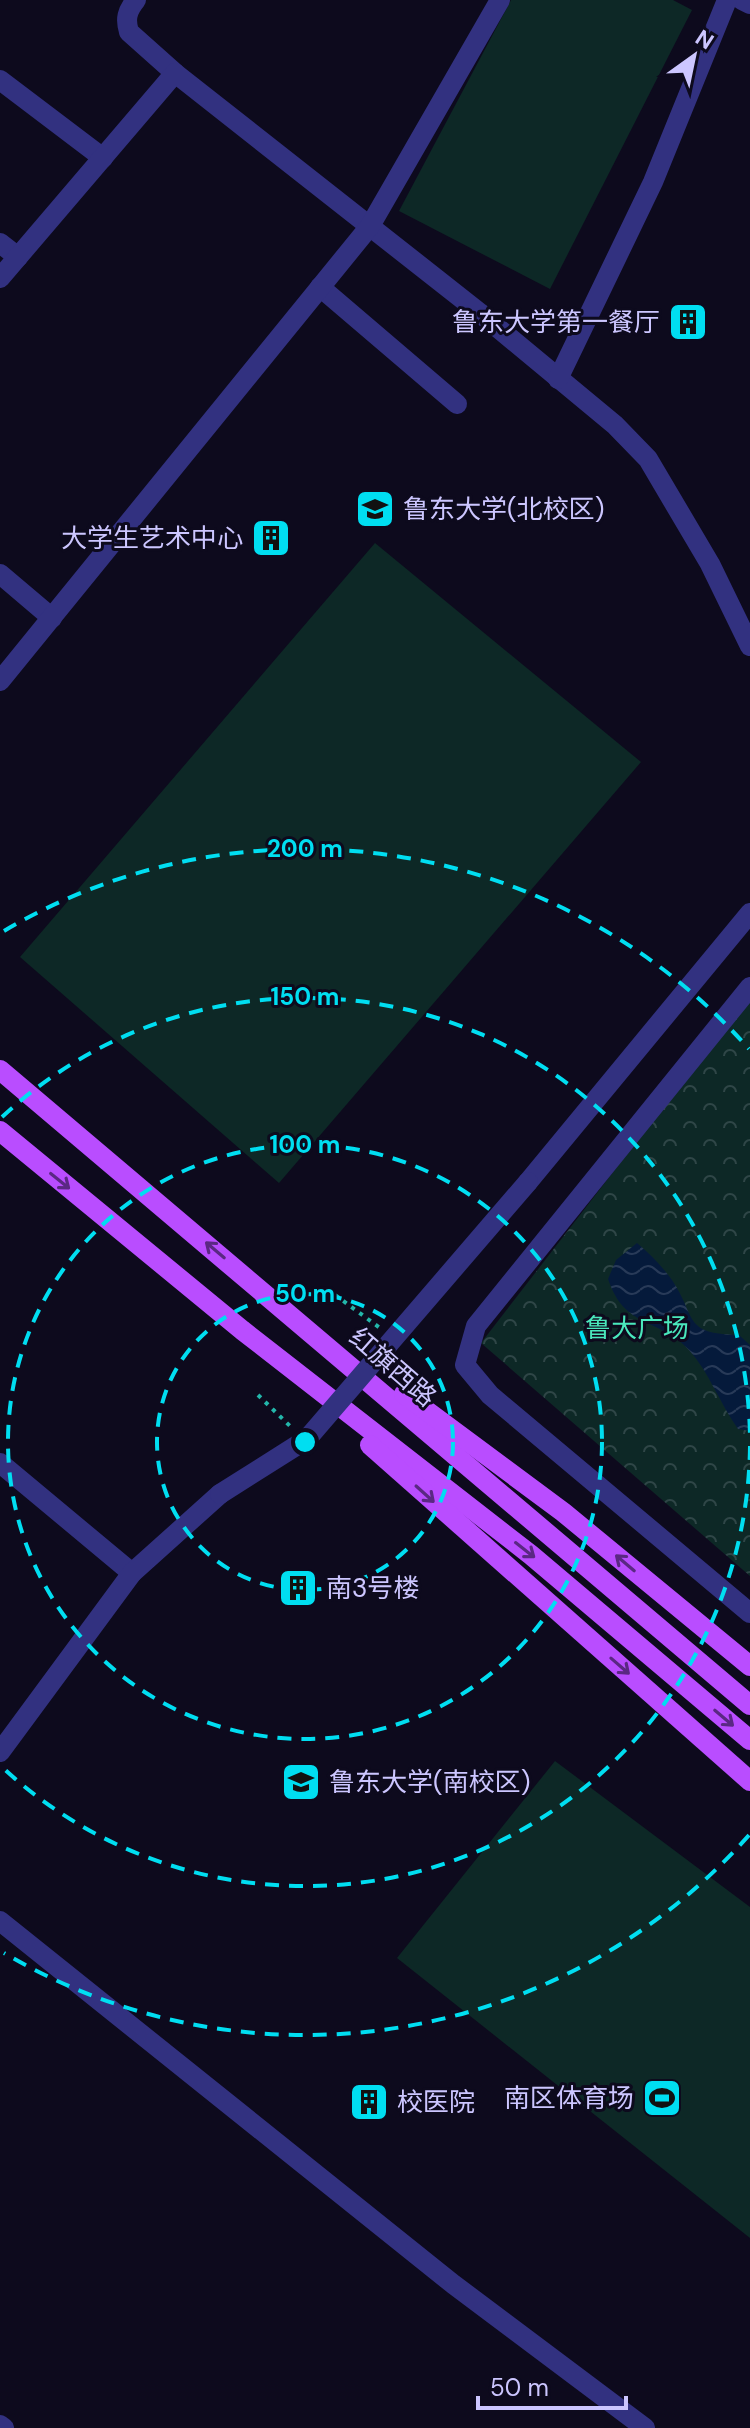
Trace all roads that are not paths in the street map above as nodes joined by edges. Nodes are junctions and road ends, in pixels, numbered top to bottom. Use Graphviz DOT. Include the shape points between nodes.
graph roads {
  1 [pos="136,0"];
  2 [pos="500,0"];
  3 [pos="727,0"];
  4 [pos="742,0"];
  5 [pos="750,4"];
  6 [pos="175,73"];
  7 [pos="0,80"];
  8 [pos="103,158"];
  9 [pos="370,226"];
  10 [pos="0,243"];
  11 [pos="18,257"];
  12 [pos="0,278"];
  13 [pos="320,287"];
  14 [pos="558,379"];
  15 [pos="457,404"];
  16 [pos="0,574"];
  17 [pos="52,618"];
  18 [pos="750,646"];
  19 [pos="0,681"];
  20 [pos="750,913"];
  21 [pos="750,987"];
  22 [pos="0,1070"];
  23 [pos="0,1131"];
  24 [pos="274,1300"];
  25 [pos="242,1330"];
  26 [pos="0,1463"];
  27 [pos="132,1573"];
  28 [pos="750,1613"];
  29 [pos="750,1666"];
  30 [pos="750,1705"];
  31 [pos="750,1740"];
  32 [pos="0,1752"];
  33 [pos="750,1781"];
  34 [pos="0,1921"];
  35 [pos="645,2428"];
  1 -- 6 [label="lane" via="128,9 129,32"];
  2 -- 9 [label="lane"];
  3 -- 14 [label="lane" via="653,182"];
  4 -- 5 [label="lane"];
  6 -- 8 [label="lane"];
  6 -- 9 [label="lane"];
  7 -- 8 [label="lane"];
  8 -- 11 [label="lane"];
  9 -- 13 [label="lane"];
  9 -- 14 [label="lane"];
  10 -- 11 [label="lane"];
  11 -- 12 [label="lane"];
  13 -- 15 [label="lane"];
  13 -- 17 [label="lane"];
  14 -- 18 [label="lane" via="648,459 710,564"];
  16 -- 17 [label="lane"];
  17 -- 19 [label="lane"];
  20 -- 27 [label="lane, bridge" via="307,1439 220,1494"];
  21 -- 28 [label="lane" via="476,1326 465,1365 490,1395"];
  24 -- 22 [label="main road, 红旗西路, one-way"];
  23 -- 25 [label="main road, one-way"];
  29 -- 24 [label="main road, one-way" via="563,1512"];
  24 -- 30 [label="main road, 红旗西路"];
  25 -- 31 [label="main road, one-way" via="531,1555"];
  25 -- 33 [label="main road, one-way"];
  26 -- 27 [label="lane"];
  27 -- 32 [label="lane"];
  34 -- 35 [label="lane" via="453,2284"];
}
